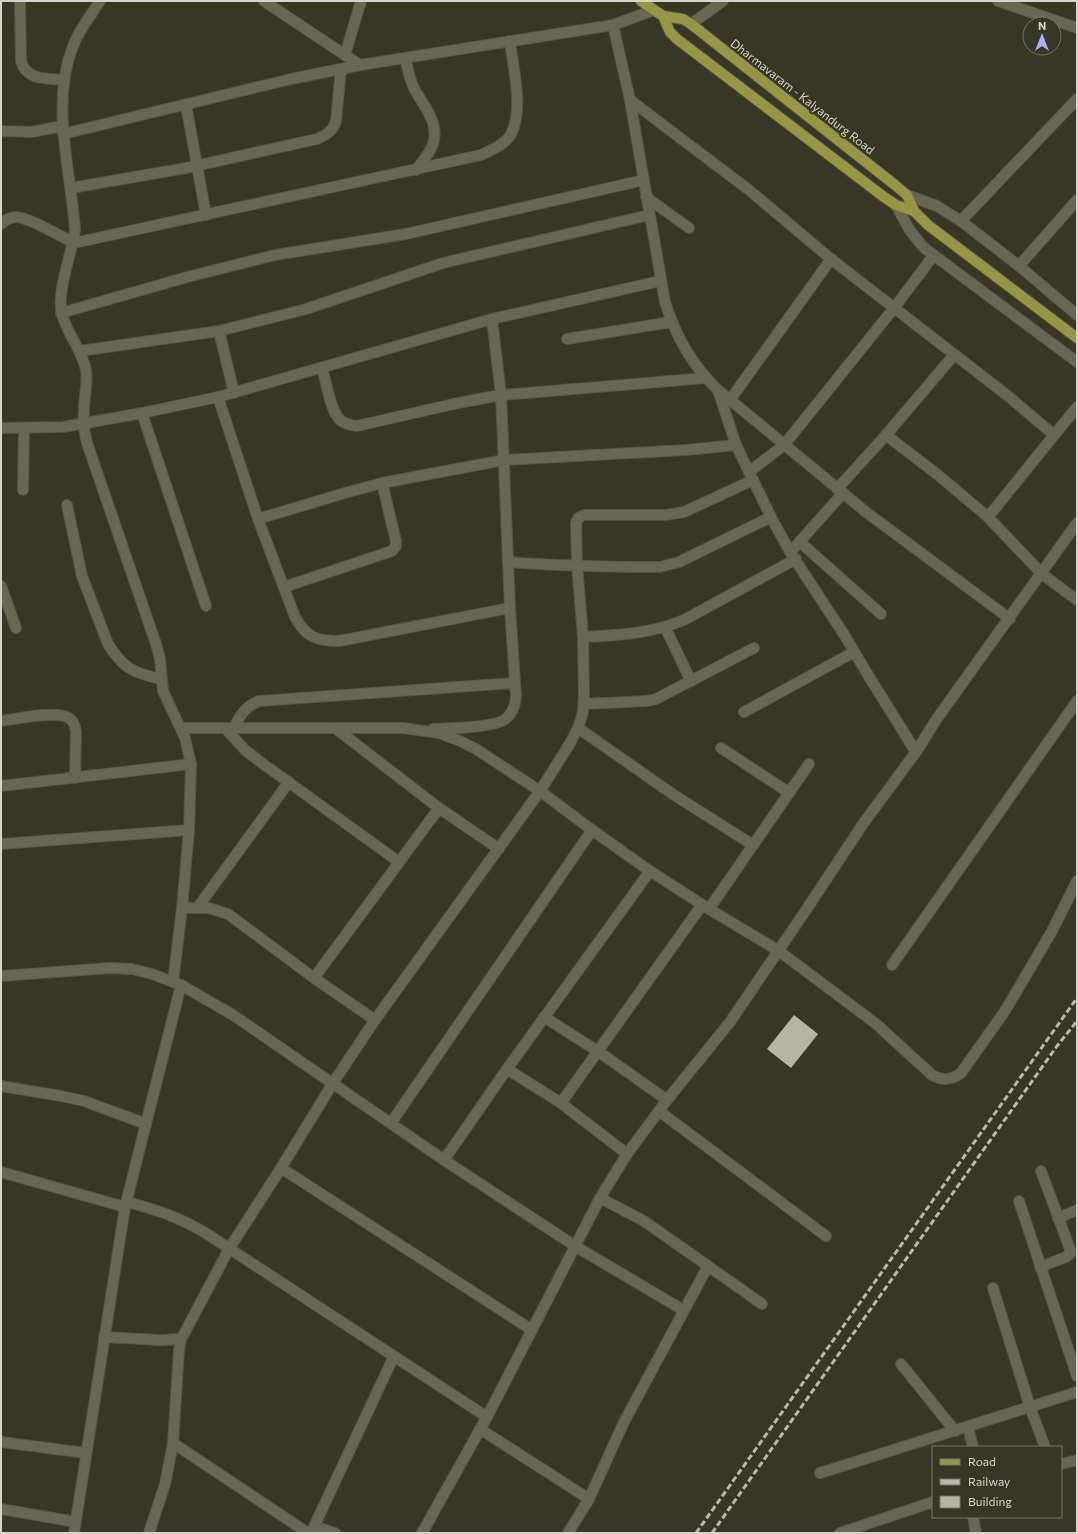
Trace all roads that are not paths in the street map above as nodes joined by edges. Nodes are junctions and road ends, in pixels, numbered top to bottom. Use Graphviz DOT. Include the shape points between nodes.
graph roads {
  1 [pos="20,1"];
  2 [pos="100,1"];
  3 [pos="264,1"];
  4 [pos="360,1"];
  5 [pos="641,1"];
  6 [pos="723,1"];
  7 [pos="998,1"];
  8 [pos="654,10"];
  9 [pos="663,16"];
  10 [pos="691,24"];
  11 [pos="613,25"];
  12 [pos="1077,28"];
  13 [pos="510,41"];
  14 [pos="345,55"];
  15 [pos="405,58"];
  16 [pos="360,65"];
  17 [pos="341,69"];
  18 [pos="64,80"];
  19 [pos="1077,99"];
  20 [pos="630,100"];
  21 [pos="186,105"];
  22 [pos="63,130"];
  23 [pos="1,131"];
  24 [pos="197,165"];
  25 [pos="416,170"];
  26 [pos="644,180"];
  27 [pos="71,188"];
  28 [pos="906,195"];
  29 [pos="646,197"];
  30 [pos="1077,200"];
  31 [pos="896,205"];
  32 [pos="914,211"];
  33 [pos="206,215"];
  34 [pos="649,215"];
  35 [pos="961,221"];
  36 [pos="1,224"];
  37 [pos="689,228"];
  38 [pos="74,243"];
  39 [pos="934,255"];
  40 [pos="831,259"];
  41 [pos="1019,266"];
  42 [pos="660,281"];
  43 [pos="894,308"];
  44 [pos="61,313"];
  45 [pos="1077,315"];
  46 [pos="492,319"];
  47 [pos="671,322"];
  48 [pos="219,331"];
  49 [pos="1077,338"];
  50 [pos="566,339"];
  51 [pos="80,351"];
  52 [pos="954,355"];
  53 [pos="1077,362"];
  54 [pos="322,368"];
  55 [pos="706,378"];
  56 [pos="717,389"];
  57 [pos="234,393"];
  58 [pos="501,395"];
  59 [pos="218,397"];
  60 [pos="730,400"];
  61 [pos="1077,407"];
  62 [pos="142,413"];
  63 [pos="84,424"];
  64 [pos="1,428"];
  65 [pos="24,428"];
  66 [pos="886,435"];
  67 [pos="1054,436"];
  68 [pos="736,445"];
  69 [pos="784,445"];
  70 [pos="504,460"];
  71 [pos="751,476"];
  72 [pos="382,484"];
  73 [pos="23,490"];
  74 [pos="840,491"];
  75 [pos="67,505"];
  76 [pos="771,517"];
  77 [pos="988,517"];
  78 [pos="258,519"];
  79 [pos="1077,523"];
  80 [pos="800,542"];
  81 [pos="793,556"];
  82 [pos="508,562"];
  83 [pos="577,565"];
  84 [pos="1042,574"];
  85 [pos="1,586"];
  86 [pos="284,587"];
  87 [pos="1077,600"];
  88 [pos="206,606"];
  89 [pos="510,608"];
  90 [pos="881,614"];
  91 [pos="1010,619"];
  92 [pos="665,627"];
  93 [pos="16,628"];
  94 [pos="583,637"];
  95 [pos="754,648"];
  96 [pos="854,652"];
  97 [pos="161,679"];
  98 [pos="691,681"];
  99 [pos="516,684"];
  100 [pos="1077,701"];
  101 [pos="584,704"];
  102 [pos="744,712"];
  103 [pos="1,721"];
  104 [pos="181,728"];
  105 [pos="229,728"];
  106 [pos="335,728"];
  107 [pos="578,728"];
  108 [pos="422,730"];
  109 [pos="721,748"];
  110 [pos="916,752"];
  111 [pos="191,764"];
  112 [pos="809,764"];
  113 [pos="75,778"];
  114 [pos="289,782"];
  115 [pos="1,786"];
  116 [pos="540,791"];
  117 [pos="788,792"];
  118 [pos="439,808"];
  119 [pos="189,830"];
  120 [pos="592,830"];
  121 [pos="1,844"];
  122 [pos="753,845"];
  123 [pos="499,848"];
  124 [pos="399,862"];
  125 [pos="650,871"];
  126 [pos="1077,881"];
  127 [pos="198,907"];
  128 [pos="706,907"];
  129 [pos="182,908"];
  130 [pos="778,951"];
  131 [pos="892,965"];
  132 [pos="1,976"];
  133 [pos="314,978"];
  134 [pos="177,983"];
  135 [pos="544,1017"];
  136 [pos="375,1020"];
  137 [pos="599,1052"];
  138 [pos="507,1070"];
  139 [pos="333,1083"];
  140 [pos="1,1086"];
  141 [pos="667,1100"];
  142 [pos="561,1103"];
  143 [pos="659,1110"];
  144 [pos="391,1123"];
  145 [pos="146,1124"];
  146 [pos="627,1154"];
  147 [pos="444,1160"];
  148 [pos="281,1168"];
  149 [pos="1041,1171"];
  150 [pos="1,1172"];
  151 [pos="600,1198"];
  152 [pos="1018,1201"];
  153 [pos="126,1205"];
  154 [pos="1077,1210"];
  155 [pos="1058,1218"];
  156 [pos="826,1236"];
  157 [pos="575,1246"];
  158 [pos="229,1249"];
  159 [pos="708,1266"];
  160 [pos="1040,1266"];
  161 [pos="993,1288"];
  162 [pos="762,1304"];
  163 [pos="683,1310"];
  164 [pos="532,1330"];
  165 [pos="104,1337"];
  166 [pos="181,1339"];
  167 [pos="394,1356"];
  168 [pos="900,1364"];
  169 [pos="1077,1376"];
  170 [pos="1077,1392"];
  171 [pos="1030,1407"];
  172 [pos="487,1417"];
  173 [pos="968,1427"];
  174 [pos="480,1429"];
  175 [pos="955,1431"];
  176 [pos="1,1442"];
  177 [pos="173,1443"];
  178 [pos="973,1446"];
  179 [pos="1045,1446"];
  180 [pos="86,1453"];
  181 [pos="1077,1460"];
  182 [pos="1062,1464"];
  183 [pos="820,1473"];
  184 [pos="589,1499"];
  185 [pos="932,1502"];
  186 [pos="1,1509"];
  187 [pos="973,1518"];
  188 [pos="76,1522"];
  189 [pos="74,1533"];
  190 [pos="149,1533"];
  191 [pos="308,1533"];
  192 [pos="311,1533"];
  193 [pos="316,1533"];
  194 [pos="335,1533"];
  195 [pos="422,1533"];
  196 [pos="568,1533"];
  197 [pos="840,1533"];
  198 [pos="976,1533"];
  1 -- 18 [label="street" via="23,68 37,77"];
  2 -- 18 [label="street" via="73,44"];
  3 -- 14 [label="street"];
  4 -- 14 [label="street"];
  5 -- 8 [label="main road, Dharmavaram - Kalyandurg Road"];
  6 -- 10 [label="street"];
  7 -- 12 [label="street"];
  8 -- 9 [label="main road, Dharmavaram - Kalyandurg Road"];
  8 -- 11 [label="street"];
  9 -- 10 [label="main road, Dharmavaram - Kalyandurg Road"];
  9 -- 31 [label="main road, Dharmavaram - Kalyandurg Road" via="670,32 677,39"];
  10 -- 28 [label="main road, Dharmavaram - Kalyandurg Road"];
  11 -- 13 [label="street"];
  11 -- 20 [label="street"];
  13 -- 15 [label="street"];
  13 -- 25 [label="street" via="517,98 517,117 511,135 499,146 481,155"];
  14 -- 16 [label="street"];
  15 -- 16 [label="street"];
  15 -- 25 [label="street" via="414,87 427,109 435,130 432,146"];
  16 -- 17 [label="street"];
  17 -- 21 [label="street"];
  17 -- 24 [label="street" via="336,121 325,135 317,139"];
  18 -- 22 [label="street"];
  19 -- 35 [label="street"];
  20 -- 26 [label="street"];
  20 -- 40 [label="street" via="749,190"];
  21 -- 22 [label="street"];
  21 -- 24 [label="street"];
  22 -- 23 [label="street"];
  22 -- 27 [label="street"];
  24 -- 27 [label="street"];
  24 -- 33 [label="street"];
  25 -- 33 [label="street"];
  26 -- 29 [label="street"];
  26 -- 44 [label="street" via="406,234 276,255"];
  27 -- 38 [label="street"];
  28 -- 32 [label="main road, Dharmavaram - Kalyandurg Road"];
  28 -- 35 [label="street" via="937,206"];
  29 -- 34 [label="street"];
  29 -- 37 [label="street"];
  30 -- 41 [label="street"];
  31 -- 32 [label="main road, Dharmavaram - Kalyandurg Road"];
  31 -- 39 [label="street" via="909,229 923,247"];
  32 -- 49 [label="main road, Dharmavaram - Kalyandurg Road" via="928,225"];
  33 -- 38 [label="street"];
  34 -- 42 [label="street"];
  34 -- 48 [label="street" via="443,263 306,309"];
  35 -- 41 [label="street"];
  36 -- 38 [label="street" via="16,217 25,218"];
  38 -- 44 [label="street" via="62,289"];
  39 -- 43 [label="street"];
  39 -- 53 [label="street"];
  40 -- 43 [label="street"];
  40 -- 60 [label="street"];
  41 -- 45 [label="street"];
  42 -- 46 [label="street"];
  42 -- 47 [label="street"];
  43 -- 52 [label="street"];
  43 -- 69 [label="street"];
  44 -- 51 [label="street"];
  46 -- 54 [label="street"];
  46 -- 58 [label="street"];
  47 -- 50 [label="street"];
  47 -- 55 [label="street" via="686,353"];
  48 -- 51 [label="street"];
  48 -- 57 [label="street"];
  51 -- 63 [label="street" via="86,371"];
  52 -- 66 [label="street"];
  52 -- 67 [label="street" via="1008,396"];
  54 -- 57 [label="street"];
  54 -- 58 [label="street" via="339,419 357,426"];
  55 -- 56 [label="street"];
  55 -- 58 [label="street"];
  56 -- 60 [label="street"];
  56 -- 68 [label="street"];
  57 -- 59 [label="street"];
  58 -- 70 [label="street"];
  59 -- 62 [label="street"];
  59 -- 78 [label="street"];
  60 -- 69 [label="street"];
  61 -- 67 [label="street"];
  62 -- 63 [label="street"];
  62 -- 88 [label="street"];
  63 -- 65 [label="street"];
  63 -- 97 [label="street" via="90,454 156,644"];
  64 -- 65 [label="street"];
  65 -- 73 [label="street"];
  66 -- 74 [label="street"];
  66 -- 77 [label="street"];
  67 -- 77 [label="street"];
  68 -- 70 [label="street"];
  68 -- 71 [label="street"];
  69 -- 71 [label="street"];
  69 -- 74 [label="street"];
  70 -- 72 [label="street"];
  70 -- 82 [label="street"];
  71 -- 76 [label="street"];
  71 -- 83 [label="street" via="676,514 584,515 578,518"];
  72 -- 78 [label="street"];
  72 -- 86 [label="street" via="396,540 396,546 392,551"];
  74 -- 80 [label="street"];
  74 -- 91 [label="street"];
  75 -- 97 [label="street" via="82,576 108,644 125,666 141,675"];
  76 -- 81 [label="street"];
  76 -- 83 [label="street" via="670,565"];
  77 -- 84 [label="street"];
  78 -- 86 [label="street"];
  79 -- 84 [label="street"];
  80 -- 81 [label="street"];
  80 -- 90 [label="street"];
  81 -- 92 [label="street" via="684,620"];
  81 -- 96 [label="street"];
  82 -- 83 [label="street"];
  82 -- 89 [label="street"];
  83 -- 94 [label="street"];
  84 -- 87 [label="street"];
  84 -- 91 [label="street"];
  85 -- 93 [label="street"];
  86 -- 89 [label="street" via="302,629 313,637 326,641 339,641"];
  89 -- 99 [label="street"];
  91 -- 110 [label="street" via="936,720"];
  92 -- 94 [label="street" via="644,632"];
  92 -- 98 [label="street"];
  94 -- 101 [label="street"];
  95 -- 98 [label="street"];
  96 -- 102 [label="street"];
  96 -- 110 [label="street"];
  97 -- 104 [label="street" via="162,691"];
  98 -- 101 [label="street" via="647,701"];
  99 -- 105 [label="street" via="259,701 244,710"];
  99 -- 108 [label="street" via="515,706 503,721"];
  100 -- 131 [label="street"];
  101 -- 107 [label="street"];
  103 -- 113 [label="street" via="52,714 69,718 76,731"];
  104 -- 105 [label="street"];
  104 -- 111 [label="street"];
  105 -- 106 [label="street"];
  105 -- 114 [label="street" via="246,750"];
  106 -- 108 [label="street"];
  106 -- 118 [label="street"];
  107 -- 116 [label="street"];
  107 -- 122 [label="street" via="674,795"];
  108 -- 116 [label="street" via="439,733 476,749"];
  109 -- 117 [label="street"];
  110 -- 130 [label="street" via="865,821"];
  111 -- 113 [label="street"];
  111 -- 119 [label="street"];
  112 -- 117 [label="street"];
  113 -- 115 [label="street"];
  114 -- 124 [label="street"];
  114 -- 127 [label="street"];
  116 -- 120 [label="street"];
  116 -- 123 [label="street"];
  117 -- 122 [label="street"];
  118 -- 123 [label="street"];
  118 -- 124 [label="street"];
  119 -- 121 [label="street"];
  119 -- 129 [label="street"];
  120 -- 125 [label="street"];
  120 -- 144 [label="street"];
  122 -- 128 [label="street"];
  123 -- 136 [label="street"];
  124 -- 133 [label="street"];
  125 -- 128 [label="street"];
  125 -- 135 [label="street"];
  126 -- 130 [label="street" via="1052,931 1005,1011 961,1073 947,1079 932,1075 875,1024"];
  127 -- 129 [label="street"];
  127 -- 133 [label="street" via="219,910 233,917"];
  128 -- 130 [label="street"];
  128 -- 137 [label="street"];
  129 -- 134 [label="street"];
  130 -- 141 [label="street" via="730,1022"];
  132 -- 134 [label="street" via="110,968 132,969"];
  133 -- 136 [label="street"];
  134 -- 139 [label="street" via="232,1015"];
  134 -- 145 [label="street"];
  135 -- 137 [label="street"];
  135 -- 138 [label="street"];
  136 -- 139 [label="street"];
  137 -- 141 [label="street"];
  137 -- 142 [label="street"];
  138 -- 142 [label="street"];
  138 -- 147 [label="street"];
  139 -- 144 [label="street"];
  139 -- 148 [label="street"];
  140 -- 145 [label="street" via="84,1101"];
  141 -- 143 [label="street"];
  142 -- 146 [label="street"];
  143 -- 146 [label="street"];
  143 -- 156 [label="street"];
  144 -- 147 [label="street"];
  145 -- 153 [label="street"];
  146 -- 151 [label="street"];
  147 -- 157 [label="street"];
  148 -- 158 [label="street"];
  148 -- 164 [label="street"];
  149 -- 155 [label="street"];
  150 -- 153 [label="street"];
  151 -- 157 [label="street"];
  151 -- 159 [label="street" via="644,1221"];
  152 -- 160 [label="street"];
  153 -- 158 [label="street" via="174,1216"];
  153 -- 165 [label="street"];
  154 -- 155 [label="street"];
  155 -- 160 [label="street" via="1070,1254"];
  157 -- 163 [label="street"];
  157 -- 164 [label="street"];
  158 -- 166 [label="street"];
  158 -- 167 [label="street"];
  159 -- 162 [label="street"];
  159 -- 163 [label="street"];
  160 -- 169 [label="street"];
  161 -- 171 [label="street"];
  163 -- 184 [label="street" via="624,1422"];
  164 -- 172 [label="street"];
  165 -- 166 [label="street"];
  165 -- 180 [label="street"];
  166 -- 177 [label="street"];
  167 -- 172 [label="street"];
  167 -- 192 [label="street"];
  168 -- 175 [label="street"];
  170 -- 171 [label="street"];
  171 -- 173 [label="street"];
  171 -- 179 [label="street"];
  172 -- 174 [label="street"];
  173 -- 175 [label="street"];
  173 -- 178 [label="street"];
  174 -- 184 [label="street"];
  174 -- 195 [label="street"];
  175 -- 183 [label="street"];
  176 -- 180 [label="street"];
  177 -- 190 [label="street" via="165,1484"];
  177 -- 191 [label="street"];
  180 -- 188 [label="street"];
  181 -- 182 [label="street"];
  184 -- 196 [label="street"];
  185 -- 197 [label="street"];
  186 -- 188 [label="street"];
  187 -- 198 [label="street"];
  188 -- 189 [label="street"];
  193 -- 194 [label="street" via="323,1529"];
}
